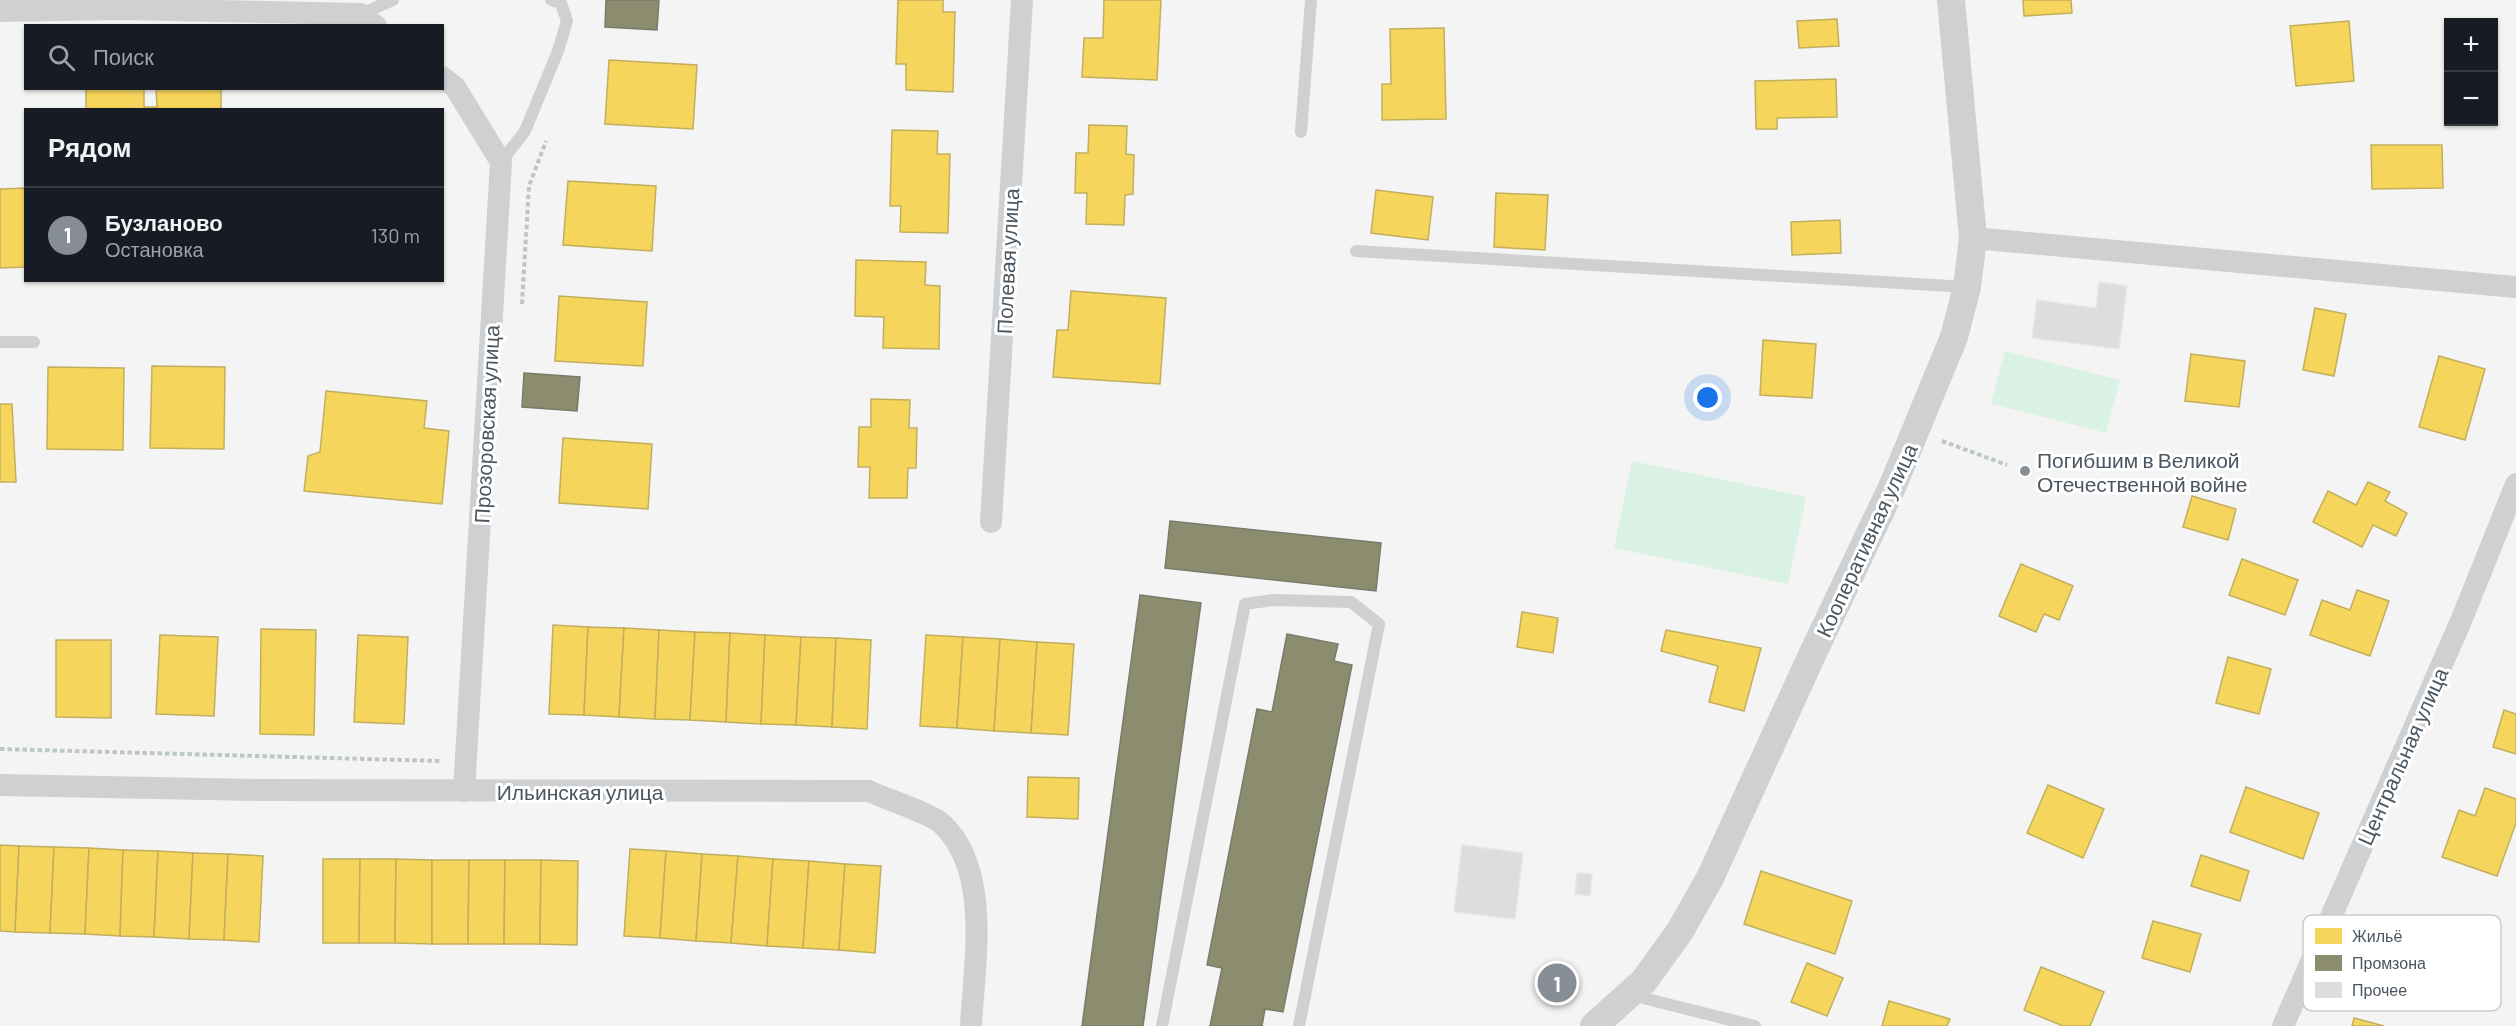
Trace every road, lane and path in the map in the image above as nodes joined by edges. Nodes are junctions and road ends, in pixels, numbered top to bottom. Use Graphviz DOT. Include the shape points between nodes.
graph roads {
  1 [pos="393,0"];
  2 [pos="551,0"];
  3 [pos="1022,0"];
  4 [pos="1311,0"];
  5 [pos="1951,0"];
  6 [pos="0,11"];
  7 [pos="369,20"];
  8 [pos="444,79"];
  9 [pos="550,131"];
  10 [pos="1301,132"];
  11 [pos="501,162"];
  12 [pos="1973,238"];
  13 [pos="1356,251"];
  14 [pos="1967,287"];
  15 [pos="2516,287"];
  16 [pos="521,316"];
  17 [pos="0,342"];
  18 [pos="34,342"];
  19 [pos="1916,432"];
  20 [pos="2007,465"];
  21 [pos="2516,483"];
  22 [pos="992,522"];
  23 [pos="0,749"];
  24 [pos="466,762"];
  25 [pos="0,786"];
  26 [pos="464,791"];
  27 [pos="2332,915"];
  28 [pos="2303,980"];
  29 [pos="1630,994"];
  30 [pos="971,1026"];
  31 [pos="1162,1026"];
  32 [pos="1299,1026"];
  33 [pos="1594,1026"];
  34 [pos="1755,1026"];
  35 [pos="2283,1026"];
  1 -- 7 [label="lane"];
  2 -- 11 [label="lane" via="561,3 567,21 558,51 525,130"];
  3 -- 22 [label="street, Полевая улица"];
  4 -- 10 [label="lane"];
  5 -- 12 [label="street, Кооперативная улица"];
  6 -- 7 [label="street" via="121,9"];
  8 -- 11 [label="street" via="455,87"];
  9 -- 16 [label="path" via="529,186"];
  11 -- 24 [label="street, Прозоровская улица"];
  12 -- 14 [label="street, Кооперативная улица"];
  12 -- 15 [label="street"];
  13 -- 14 [label="lane"];
  14 -- 19 [label="street, Кооперативная улица" via="1954,337"];
  17 -- 18 [label="lane"];
  19 -- 20 [label="path"];
  19 -- 29 [label="street, Кооперативная улица" via="1710,878 1680,931"];
  21 -- 27 [label="street, Центральная улица" via="2461,621"];
  23 -- 24 [label="path"];
  24 -- 26 [label="street, Прозоровская улица"];
  25 -- 26 [label="street, Ильинская улица"];
  26 -- 30 [label="street, Ильинская улица" via="869,791 940,822 964,853 977,902"];
  28 -- 35 [label="street, Центральная улица"];
  29 -- 33 [label="street, Кооперативная улица"];
  29 -- 34 [label="lane"];
  31 -- 32 [label="lane" via="1245,604 1273,600 1351,602 1379,624"];
}
